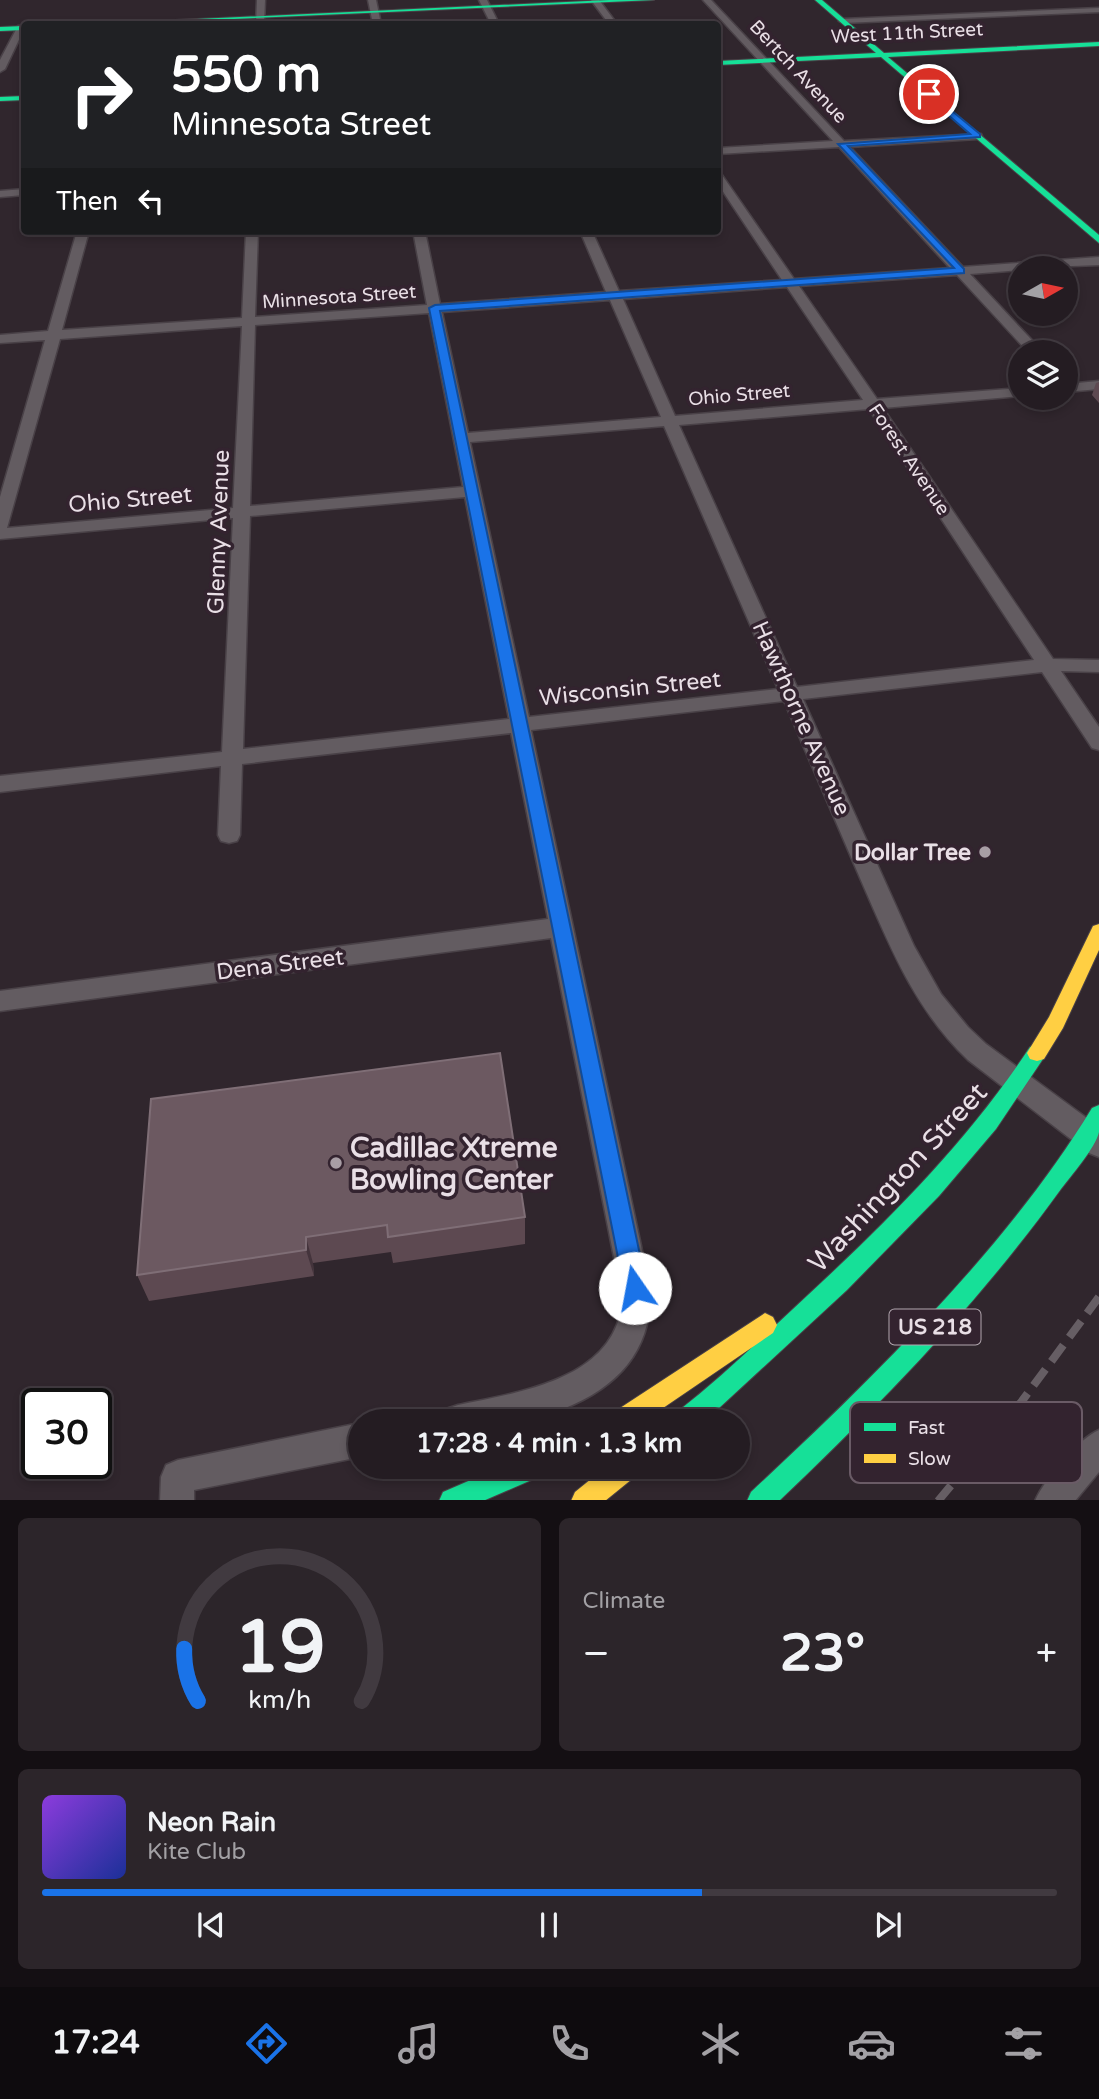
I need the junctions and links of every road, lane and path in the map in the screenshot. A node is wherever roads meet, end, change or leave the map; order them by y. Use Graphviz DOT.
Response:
graph roads {
  1 [pos="261,0"];
  2 [pos="651,0"];
  3 [pos="708,0"];
  4 [pos="818,0"];
  5 [pos="596,1"];
  6 [pos="485,4"];
  7 [pos="1035,5"];
  8 [pos="1099,10"];
  9 [pos="374,12"];
  10 [pos="1047,12"];
  11 [pos="260,21"];
  12 [pos="494,21"];
  13 [pos="611,21"];
  14 [pos="843,21"];
  15 [pos="21,28"];
  16 [pos="0,29"];
  17 [pos="21,32"];
  18 [pos="1099,44"];
  19 [pos="882,54"];
  20 [pos="762,60"];
  21 [pos="721,62"];
  22 [pos="0,69"];
  23 [pos="21,98"];
  24 [pos="0,99"];
  25 [pos="977,136"];
  26 [pos="842,144"];
  27 [pos="721,151"];
  28 [pos="721,181"];
  29 [pos="21,192"];
  30 [pos="0,194"];
  31 [pos="82,235"];
  32 [pos="252,235"];
  33 [pos="420,235"];
  34 [pos="588,235"];
  35 [pos="1099,240"];
  36 [pos="1099,261"];
  37 [pos="961,271"];
  38 [pos="791,283"];
  39 [pos="616,296"];
  40 [pos="435,308"];
  41 [pos="248,322"];
  42 [pos="53,336"];
  43 [pos="0,339"];
  44 [pos="1025,340"];
  45 [pos="1099,385"];
  46 [pos="1078,386"];
  47 [pos="1008,393"];
  48 [pos="873,404"];
  49 [pos="672,421"];
  50 [pos="461,438"];
  51 [pos="473,491"];
  52 [pos="241,512"];
  53 [pos="0,526"];
  54 [pos="0,534"];
  55 [pos="1047,665"];
  56 [pos="1099,666"];
  57 [pos="790,694"];
  58 [pos="520,725"];
  59 [pos="1099,743"];
  60 [pos="232,757"];
  61 [pos="0,783"];
  62 [pos="229,835"];
  63 [pos="561,927"];
  64 [pos="1099,931"];
  65 [pos="0,1001"];
  66 [pos="1018,1083"];
  67 [pos="1095,1131"];
  68 [pos="876,1247"];
  69 [pos="864,1402"];
  70 [pos="509,1409"];
  71 [pos="641,1409"];
  72 [pos="701,1409"];
  73 [pos="850,1415"];
  74 [pos="348,1442"];
  75 [pos="1099,1447"];
  76 [pos="1082,1466"];
  77 [pos="503,1479"];
  78 [pos="611,1479"];
  79 [pos="1067,1483"];
  80 [pos="177,1500"];
  81 [pos="452,1500"];
  82 [pos="584,1500"];
  83 [pos="760,1500"];
  84 [pos="1052,1500"];
  1 -- 11 [label="street"];
  2 -- 5 [label="main road"];
  3 -- 20 [label="street, Bertch Avenue"];
  4 -- 14 [label="main road"];
  5 -- 6 [label="main road"];
  5 -- 13 [label="street"];
  6 -- 9 [label="main road"];
  6 -- 12 [label="street"];
  7 -- 10 [label="street"];
  8 -- 10 [label="street"];
  9 -- 11 [label="main road"];
  10 -- 14 [label="street"];
  14 -- 19 [label="main road"];
  15 -- 16 [label="main road"];
  17 -- 22 [label="street"];
  18 -- 19 [label="main road, West 11th Street"];
  19 -- 20 [label="main road, West 11th Street"];
  19 -- 25 [label="main road"];
  20 -- 21 [label="main road, West 11th Street"];
  20 -- 26 [label="street, Bertch Avenue"];
  23 -- 24 [label="main road"];
  25 -- 26 [label="street"];
  25 -- 35 [label="main road"];
  26 -- 27 [label="street"];
  26 -- 37 [label="street, Bertch Avenue"];
  28 -- 38 [label="street, Forest Avenue"];
  29 -- 30 [label="street"];
  31 -- 42 [label="street"];
  32 -- 41 [label="street, Glenny Avenue"];
  33 -- 40 [label="street"];
  34 -- 39 [label="street, Hawthorne Avenue"];
  36 -- 37 [label="street, Minnesota Street"];
  37 -- 38 [label="street, Minnesota Street"];
  37 -- 44 [label="street, Bertch Avenue"];
  38 -- 39 [label="street, Minnesota Street"];
  38 -- 48 [label="street, Forest Avenue"];
  39 -- 40 [label="street, Minnesota Street"];
  39 -- 49 [label="street, Hawthorne Avenue"];
  40 -- 41 [label="street, Minnesota Street"];
  40 -- 50 [label="street"];
  41 -- 42 [label="street, Minnesota Street"];
  41 -- 52 [label="street, Glenny Avenue"];
  42 -- 43 [label="street, Minnesota Street"];
  42 -- 53 [label="street"];
  45 -- 46 [label="street"];
  47 -- 48 [label="street, Ohio Street"];
  48 -- 49 [label="street, Ohio Street"];
  48 -- 55 [label="street, Forest Avenue"];
  49 -- 50 [label="street, Ohio Street"];
  49 -- 57 [label="street, Hawthorne Avenue"];
  50 -- 51 [label="street"];
  51 -- 52 [label="street, Ohio Street"];
  51 -- 58 [label="street"];
  52 -- 54 [label="street, Ohio Street"];
  52 -- 60 [label="street, Glenny Avenue"];
  55 -- 56 [label="street, Wisconsin Street"];
  55 -- 57 [label="street, Wisconsin Street"];
  55 -- 59 [label="street, Forest Avenue"];
  57 -- 58 [label="street, Wisconsin Street"];
  57 -- 66 [label="street, Hawthorne Avenue"];
  58 -- 60 [label="street, Wisconsin Street"];
  58 -- 63 [label="street"];
  60 -- 61 [label="street, Wisconsin Street"];
  60 -- 62 [label="street, Glenny Avenue"];
  63 -- 65 [label="street, Dena Street"];
  63 -- 70 [label="street"];
  64 -- 66 [label="main road, Washington Street"];
  66 -- 67 [label="street, Hawthorne Avenue"];
  66 -- 68 [label="main road, Washington Street"];
  67 -- 69 [label="main road, US 218"];
  68 -- 71 [label="main road"];
  68 -- 72 [label="main road, Washington Street"];
  73 -- 83 [label="main road, US 218"];
  74 -- 80 [label="street"];
  75 -- 76 [label="street"];
  77 -- 81 [label="main road"];
  78 -- 82 [label="main road"];
  79 -- 84 [label="street"];
}
